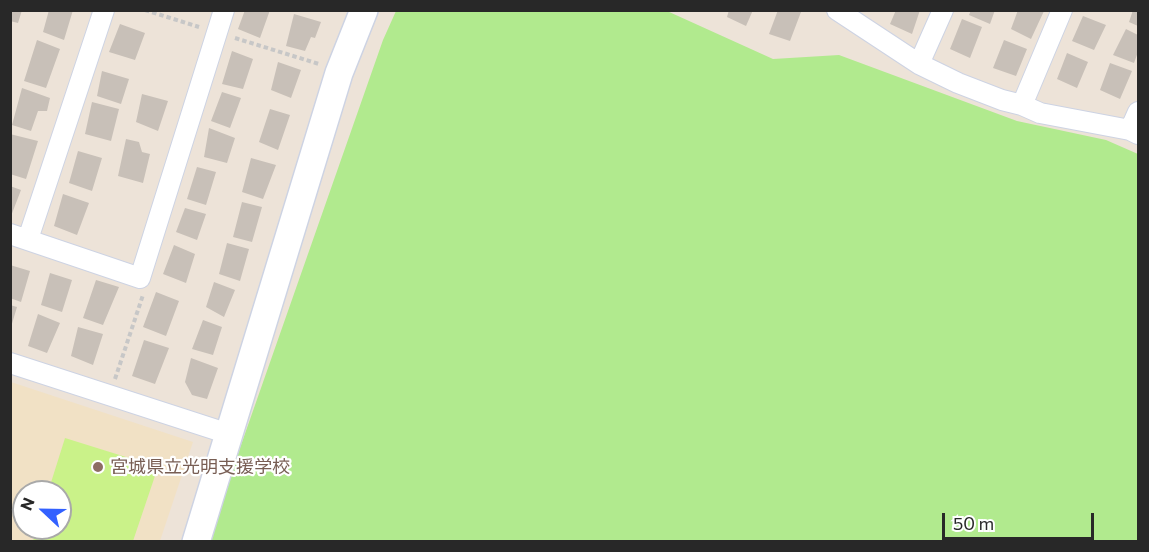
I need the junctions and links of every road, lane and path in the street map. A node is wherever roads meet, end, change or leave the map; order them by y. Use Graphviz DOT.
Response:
graph roads {
  1 [pos="105,10"];
  2 [pos="224,10"];
  3 [pos="363,10"];
  4 [pos="837,10"];
  5 [pos="943,10"];
  6 [pos="1062,10"];
  7 [pos="919,64"];
  8 [pos="1022,105"];
  9 [pos="1138,112"];
  10 [pos="1134,132"];
  11 [pos="19,237"];
  12 [pos="140,278"];
  13 [pos="10,363"];
  14 [pos="109,395"];
  15 [pos="229,434"];
  16 [pos="196,542"];
  1 -- 11 [label="street"];
  2 -- 12 [label="street"];
  3 -- 15 [label="street"];
  4 -- 7 [label="street"];
  5 -- 7 [label="street"];
  6 -- 8 [label="street"];
  7 -- 8 [label="street"];
  8 -- 10 [label="street"];
  9 -- 10 [label="street"];
  11 -- 12 [label="street"];
  12 -- 14 [label="path"];
  13 -- 14 [label="street"];
  14 -- 15 [label="street"];
  15 -- 16 [label="street"];
}
